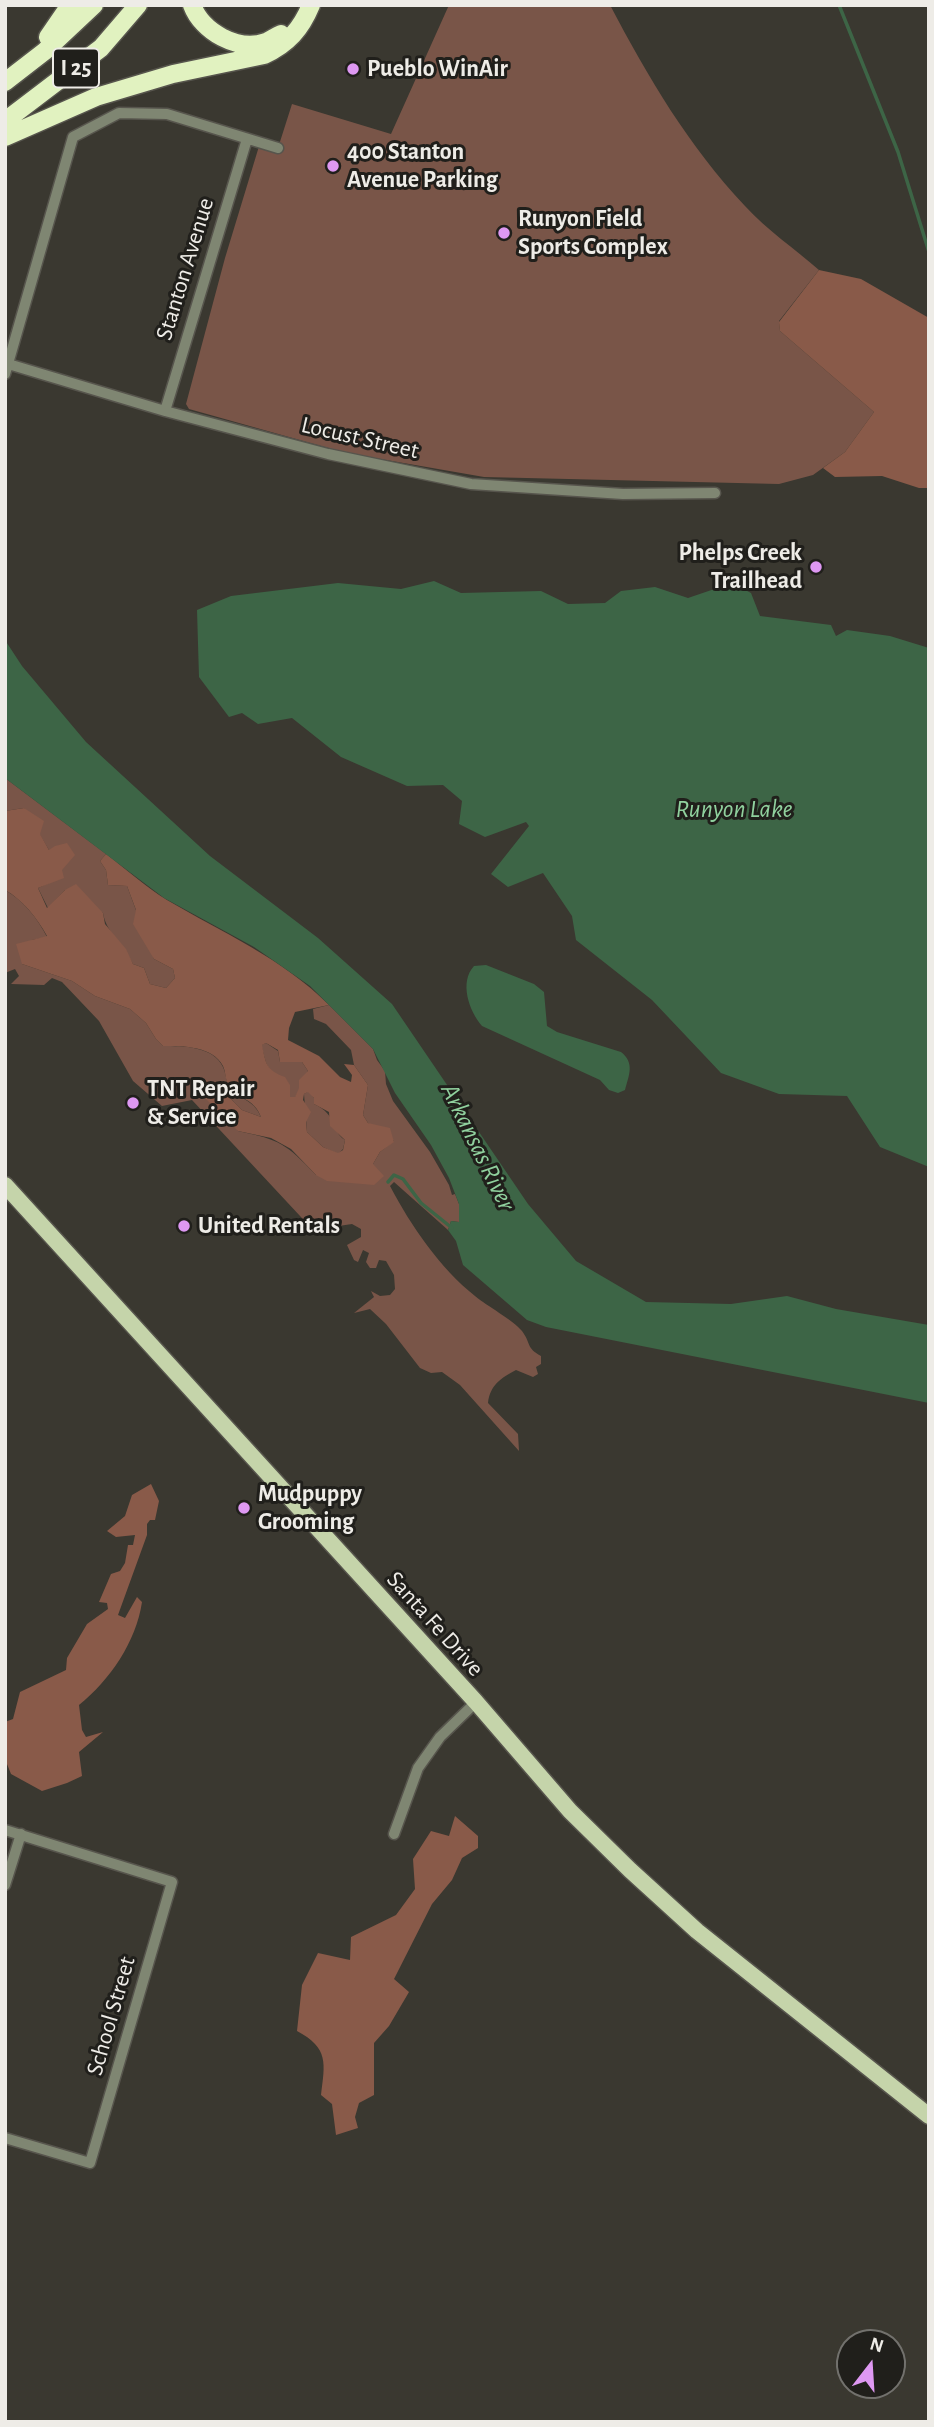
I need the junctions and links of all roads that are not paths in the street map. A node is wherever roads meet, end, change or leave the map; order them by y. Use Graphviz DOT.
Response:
graph roads {
  1 [pos="70,5"];
  2 [pos="94,5"];
  3 [pos="138,5"];
  4 [pos="192,5"];
  5 [pos="300,5"];
  6 [pos="311,5"];
  7 [pos="5,76"];
  8 [pos="5,82"];
  9 [pos="5,121"];
  10 [pos="5,137"];
  11 [pos="247,139"];
  12 [pos="278,148"];
  13 [pos="6,367"];
  14 [pos="165,411"];
  15 [pos="715,493"];
  16 [pos="5,1185"];
  17 [pos="476,1702"];
  18 [pos="5,1830"];
  19 [pos="21,1834"];
  20 [pos="394,1834"];
  21 [pos="5,1885"];
  22 [pos="929,2116"];
  23 [pos="5,2138"];
  1 -- 7 [label="highway"];
  2 -- 8 [label="highway, I 25"];
  3 -- 9 [label="highway, I 25"];
  4 -- 5 [label="highway"];
  6 -- 10 [label="highway"];
  11 -- 12 [label="street"];
  11 -- 13 [label="street"];
  11 -- 14 [label="street, Stanton Avenue"];
  13 -- 14 [label="street, Locust Street"];
  14 -- 15 [label="street, Locust Street"];
  16 -- 17 [label="main road, Santa Fe Drive"];
  17 -- 20 [label="street"];
  17 -- 22 [label="main road, Santa Fe Drive"];
  18 -- 19 [label="street"];
  19 -- 21 [label="street"];
  19 -- 23 [label="street, School Street"];
}
